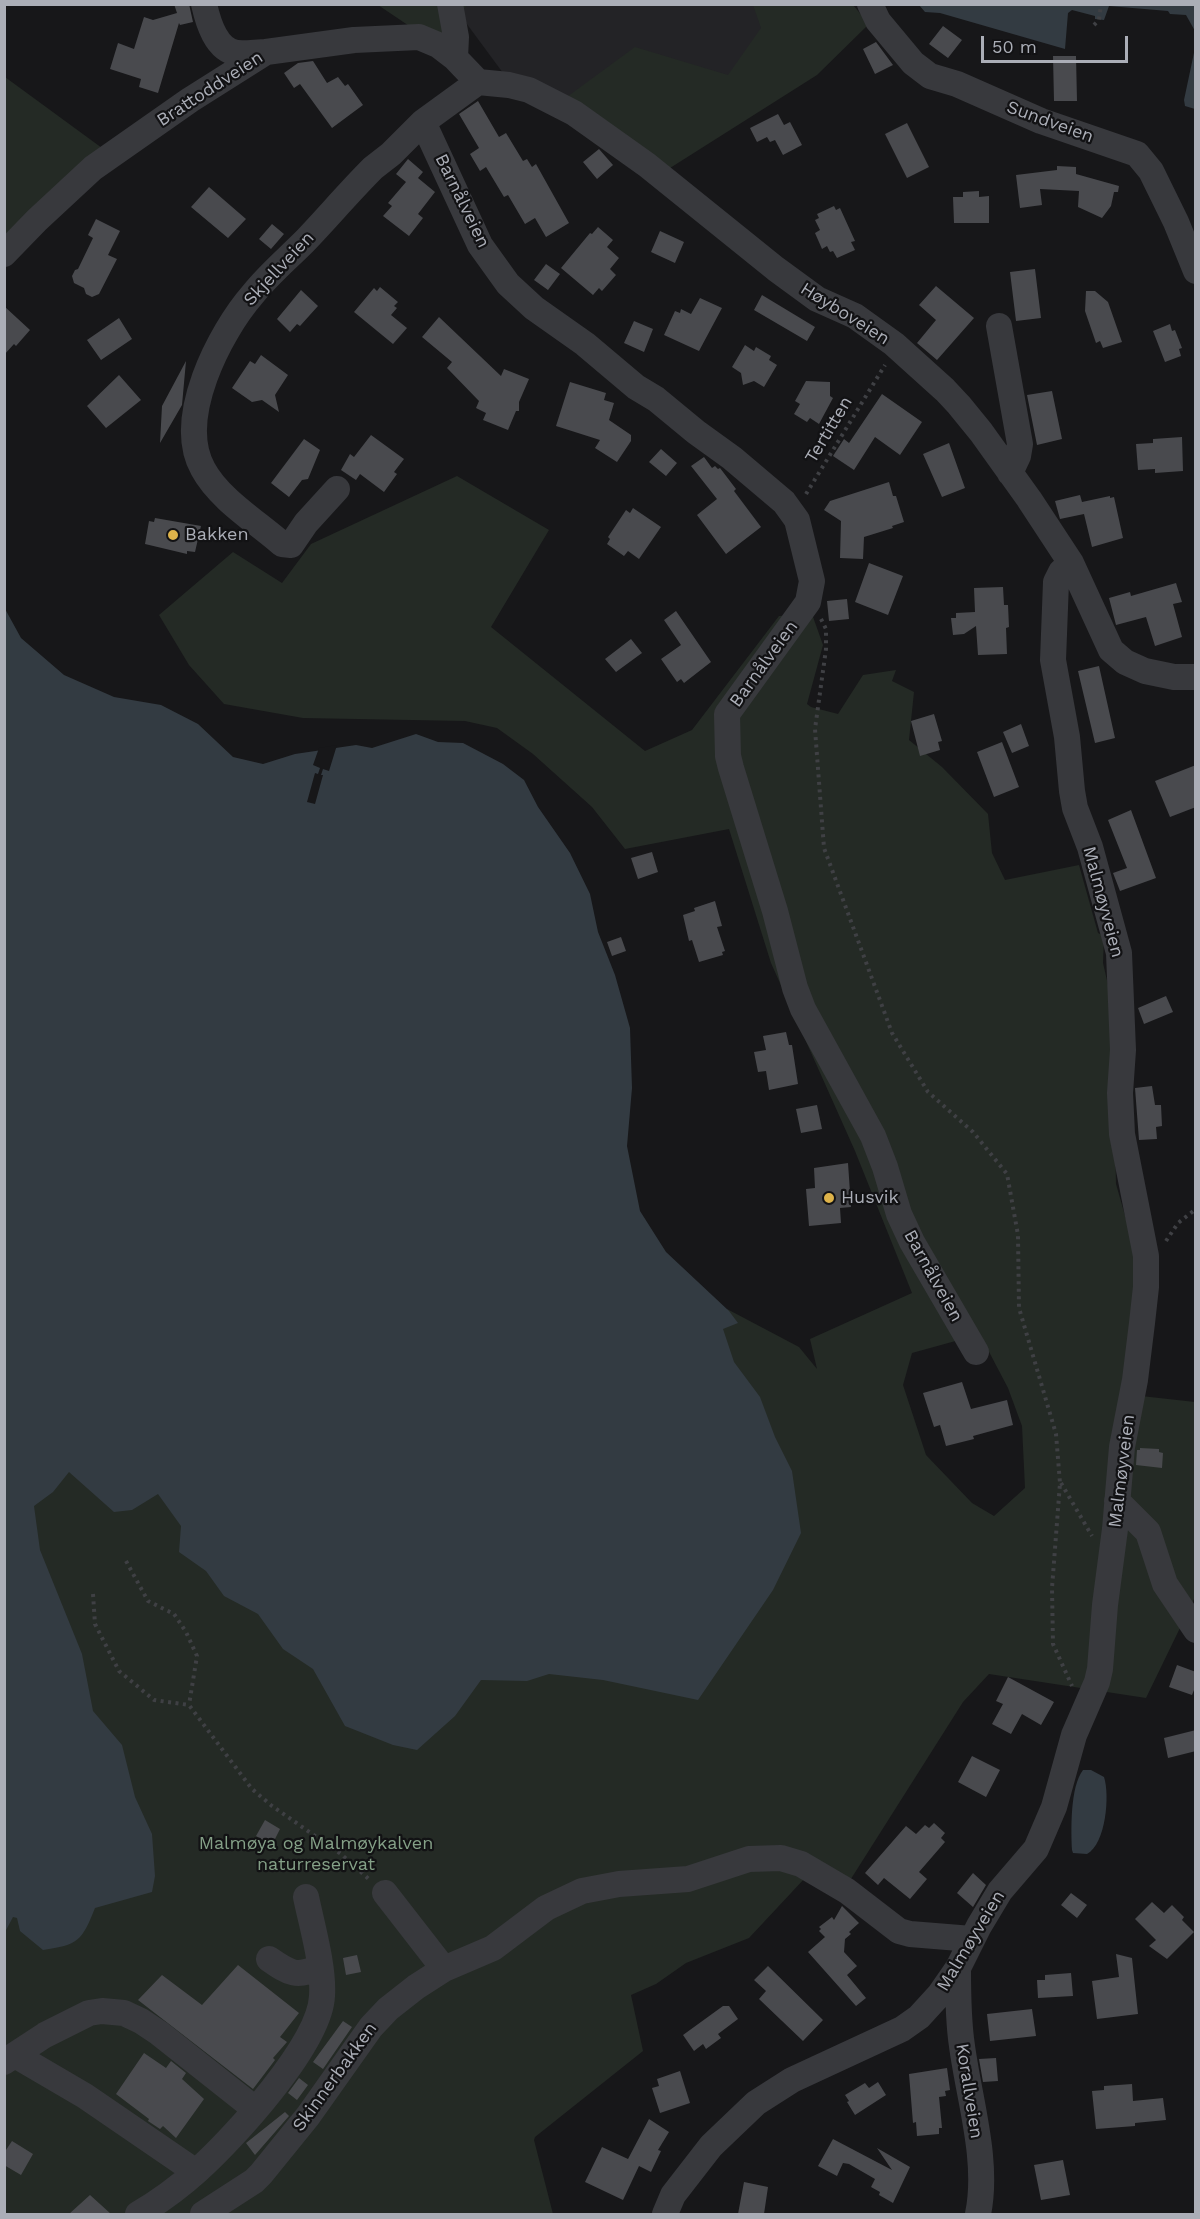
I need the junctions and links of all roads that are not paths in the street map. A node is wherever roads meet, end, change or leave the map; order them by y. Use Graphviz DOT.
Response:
graph roads {
  1 [pos="204,4"];
  2 [pos="450,4"];
  3 [pos="870,4"];
  4 [pos="266,51"];
  5 [pos="455,58"];
  6 [pos="478,82"];
  7 [pos="423,122"];
  8 [pos="4,254"];
  9 [pos="1196,271"];
  10 [pos="999,326"];
  11 [pos="1010,473"];
  12 [pos="338,489"];
  13 [pos="1071,563"];
  14 [pos="1196,677"];
  15 [pos="976,1352"];
  16 [pos="1117,1502"];
  17 [pos="1196,1630"];
  18 [pos="385,1893"];
  19 [pos="306,1897"];
  20 [pos="972,1939"];
  21 [pos="269,1959"];
  22 [pos="319,1967"];
  23 [pos="958,1968"];
  24 [pos="444,1969"];
  25 [pos="18,2053"];
  26 [pos="255,2109"];
  27 [pos="196,2172"];
  28 [pos="138,2214"];
  29 [pos="204,2214"];
  30 [pos="665,2214"];
  31 [pos="978,2214"];
  1 -- 4 [label="street"];
  2 -- 5 [label="street"];
  3 -- 9 [label="street, Sundveien"];
  4 -- 5 [label="street, Brattoddveien"];
  4 -- 8 [label="street, Brattoddveien"];
  5 -- 6 [label="street"];
  6 -- 7 [label="street, Skjellveien"];
  6 -- 11 [label="street, Høyboveien"];
  7 -- 12 [label="street, Skjellveien"];
  7 -- 15 [label="street, Barnålveien"];
  10 -- 11 [label="street"];
  11 -- 13 [label="street, Høyboveien"];
  13 -- 14 [label="street, Høyboveien"];
  13 -- 16 [label="street, Malmøyveien"];
  16 -- 17 [label="street"];
  16 -- 20 [label="street, Malmøyveien"];
  18 -- 24 [label="street"];
  19 -- 22 [label="street"];
  20 -- 23 [label="street, Malmøyveien"];
  20 -- 24 [label="street, Skinnerbakken"];
  21 -- 22 [label="street"];
  22 -- 26 [label="street"];
  23 -- 30 [label="street, Malmøyveien"];
  23 -- 31 [label="street, Korallveien"];
  24 -- 29 [label="street, Skinnerbakken"];
  25 -- 26 [label="street"];
  25 -- 27 [label="street"];
  26 -- 27 [label="street"];
  27 -- 28 [label="street"];
}
